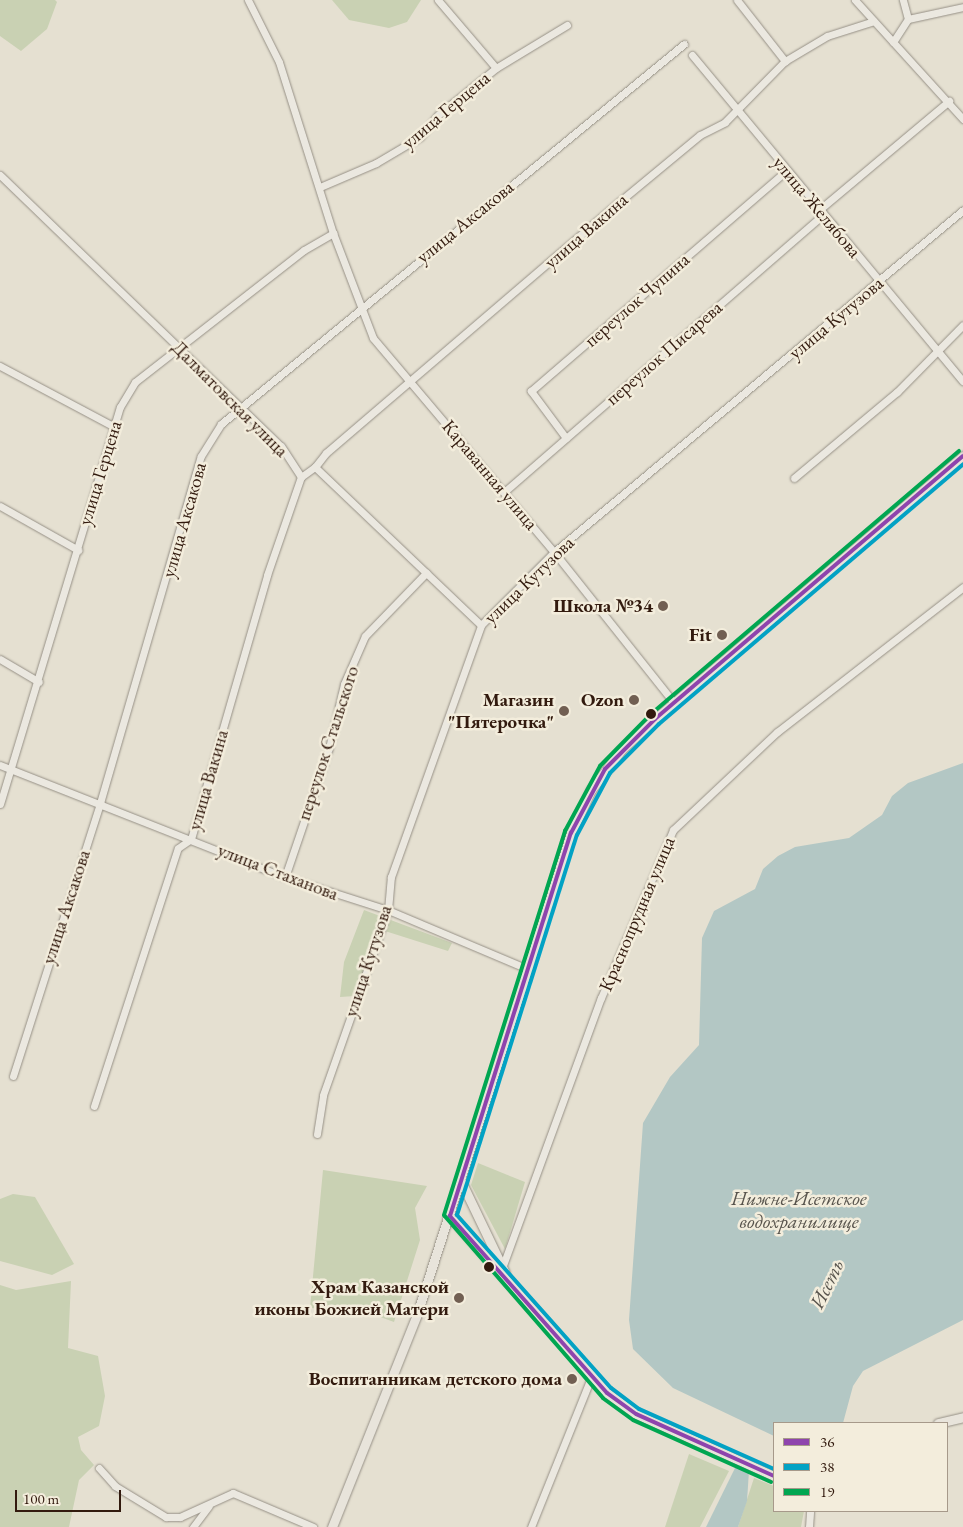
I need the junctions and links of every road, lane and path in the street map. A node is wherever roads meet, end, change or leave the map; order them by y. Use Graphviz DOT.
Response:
graph roads {
  1 [pos="248,0"];
  2 [pos="737,0"];
  3 [pos="855,0"];
  4 [pos="903,0"];
  5 [pos="442,1"];
  6 [pos="963,7"];
  7 [pos="908,19"];
  8 [pos="874,21"];
  9 [pos="567,25"];
  10 [pos="893,42"];
  11 [pos="684,44"];
  12 [pos="692,55"];
  13 [pos="785,61"];
  14 [pos="496,68"];
  15 [pos="949,101"];
  16 [pos="736,109"];
  17 [pos="963,118"];
  18 [pos="787,170"];
  19 [pos="0,175"];
  20 [pos="320,187"];
  21 [pos="963,210"];
  22 [pos="821,212"];
  23 [pos="333,233"];
  24 [pos="879,282"];
  25 [pos="359,309"];
  26 [pos="963,325"];
  27 [pos="179,348"];
  28 [pos="936,349"];
  29 [pos="0,366"];
  30 [pos="963,381"];
  31 [pos="412,382"];
  32 [pos="242,408"];
  33 [pos="114,426"];
  34 [pos="566,438"];
  35 [pos="963,456"];
  36 [pos="315,467"];
  37 [pos="301,476"];
  38 [pos="794,478"];
  39 [pos="504,492"];
  40 [pos="0,506"];
  41 [pos="78,550"];
  42 [pos="554,552"];
  43 [pos="426,573"];
  44 [pos="963,587"];
  45 [pos="481,625"];
  46 [pos="0,659"];
  47 [pos="38,682"];
  48 [pos="674,703"];
  49 [pos="0,765"];
  50 [pos="11,769"];
  51 [pos="0,804"];
  52 [pos="100,804"];
  53 [pos="191,839"];
  54 [pos="285,877"];
  55 [pos="388,910"];
  56 [pos="528,969"];
  57 [pos="13,1076"];
  58 [pos="94,1106"];
  59 [pos="317,1134"];
  60 [pos="460,1179"];
  61 [pos="450,1216"];
  62 [pos="502,1268"];
  63 [pos="509,1283"];
  64 [pos="592,1375"];
  65 [pos="963,1417"];
  66 [pos="942,1422"];
  67 [pos="99,1468"];
  68 [pos="773,1476"];
  69 [pos="210,1503"];
  70 [pos="810,1512"];
  71 [pos="193,1527"];
  72 [pos="313,1527"];
  73 [pos="332,1527"];
  74 [pos="531,1527"];
  75 [pos="809,1527"];
  1 -- 20 [label="street, Караванная улица"];
  2 -- 13 [label="street"];
  3 -- 8 [label="street"];
  4 -- 7 [label="street"];
  5 -- 14 [label="street"];
  6 -- 7 [label="street"];
  7 -- 10 [label="street"];
  8 -- 10 [label="street"];
  8 -- 13 [label="street, улица Вакина"];
  9 -- 14 [label="street, улица Герцена"];
  10 -- 15 [label="street"];
  11 -- 25 [label="street, улица Аксакова"];
  12 -- 16 [label="street, улица Желябова"];
  13 -- 16 [label="street, улица Вакина"];
  14 -- 20 [label="street, улица Герцена"];
  15 -- 17 [label="street"];
  15 -- 22 [label="street, переулок Писарева"];
  16 -- 18 [label="street, улица Желябова"];
  16 -- 31 [label="street, улица Вакина"];
  18 -- 22 [label="street, улица Желябова"];
  18 -- 34 [label="street, переулок Чупина"];
  19 -- 27 [label="street, Далматовская улица"];
  20 -- 23 [label="street, Караванная улица"];
  21 -- 24 [label="street, улица Кутузова"];
  22 -- 24 [label="street, улица Желябова"];
  22 -- 34 [label="street, переулок Писарева"];
  23 -- 25 [label="street, Караванная улица"];
  23 -- 27 [label="street, улица Герцена"];
  24 -- 28 [label="street, улица Желябова"];
  24 -- 42 [label="street, улица Кутузова"];
  25 -- 31 [label="street, Караванная улица"];
  25 -- 32 [label="street, улица Аксакова"];
  26 -- 28 [label="street"];
  27 -- 32 [label="street, Далматовская улица"];
  27 -- 33 [label="street, улица Герцена"];
  28 -- 30 [label="street, улица Желябова"];
  28 -- 38 [label="street"];
  29 -- 33 [label="street"];
  31 -- 36 [label="street, улица Вакина"];
  31 -- 39 [label="street, Караванная улица"];
  32 -- 37 [label="street, Далматовская улица"];
  32 -- 52 [label="street, улица Аксакова"];
  33 -- 41 [label="street, улица Герцена"];
  34 -- 39 [label="street, переулок Писарева"];
  35 -- 48 [label="main road"];
  36 -- 37 [label="street, Далматовская улица"];
  36 -- 43 [label="street"];
  37 -- 53 [label="street, улица Вакина"];
  39 -- 42 [label="street, Караванная улица"];
  40 -- 41 [label="street"];
  41 -- 47 [label="street, улица Герцена"];
  42 -- 45 [label="street, улица Кутузова"];
  42 -- 48 [label="street, Караванная улица"];
  43 -- 45 [label="street"];
  43 -- 54 [label="street, переулок Стальского"];
  44 -- 62 [label="street, Краснопрудная улица"];
  45 -- 55 [label="street, улица Кутузова"];
  46 -- 47 [label="street"];
  47 -- 50 [label="street, улица Герцена"];
  48 -- 56 [label="main road"];
  49 -- 50 [label="street, улица Стаханова"];
  50 -- 51 [label="street, улица Герцена"];
  50 -- 52 [label="street, улица Стаханова"];
  52 -- 53 [label="street, улица Стаханова"];
  52 -- 57 [label="street, улица Аксакова"];
  53 -- 54 [label="street, улица Стаханова"];
  53 -- 58 [label="street, улица Вакина"];
  54 -- 55 [label="street, улица Стаханова"];
  55 -- 56 [label="street, улица Стаханова"];
  55 -- 59 [label="street, улица Кутузова"];
  56 -- 60 [label="main road"];
  60 -- 61 [label="main road"];
  60 -- 62 [label="main road"];
  61 -- 63 [label="main road"];
  61 -- 73 [label="main road"];
  62 -- 63 [label="main road"];
  63 -- 64 [label="main road"];
  64 -- 68 [label="main road"];
  64 -- 74 [label="street"];
  65 -- 66 [label="main road"];
  67 -- 69 [label="street"];
  69 -- 71 [label="street"];
  69 -- 72 [label="street"];
  70 -- 75 [label="street"];
}
